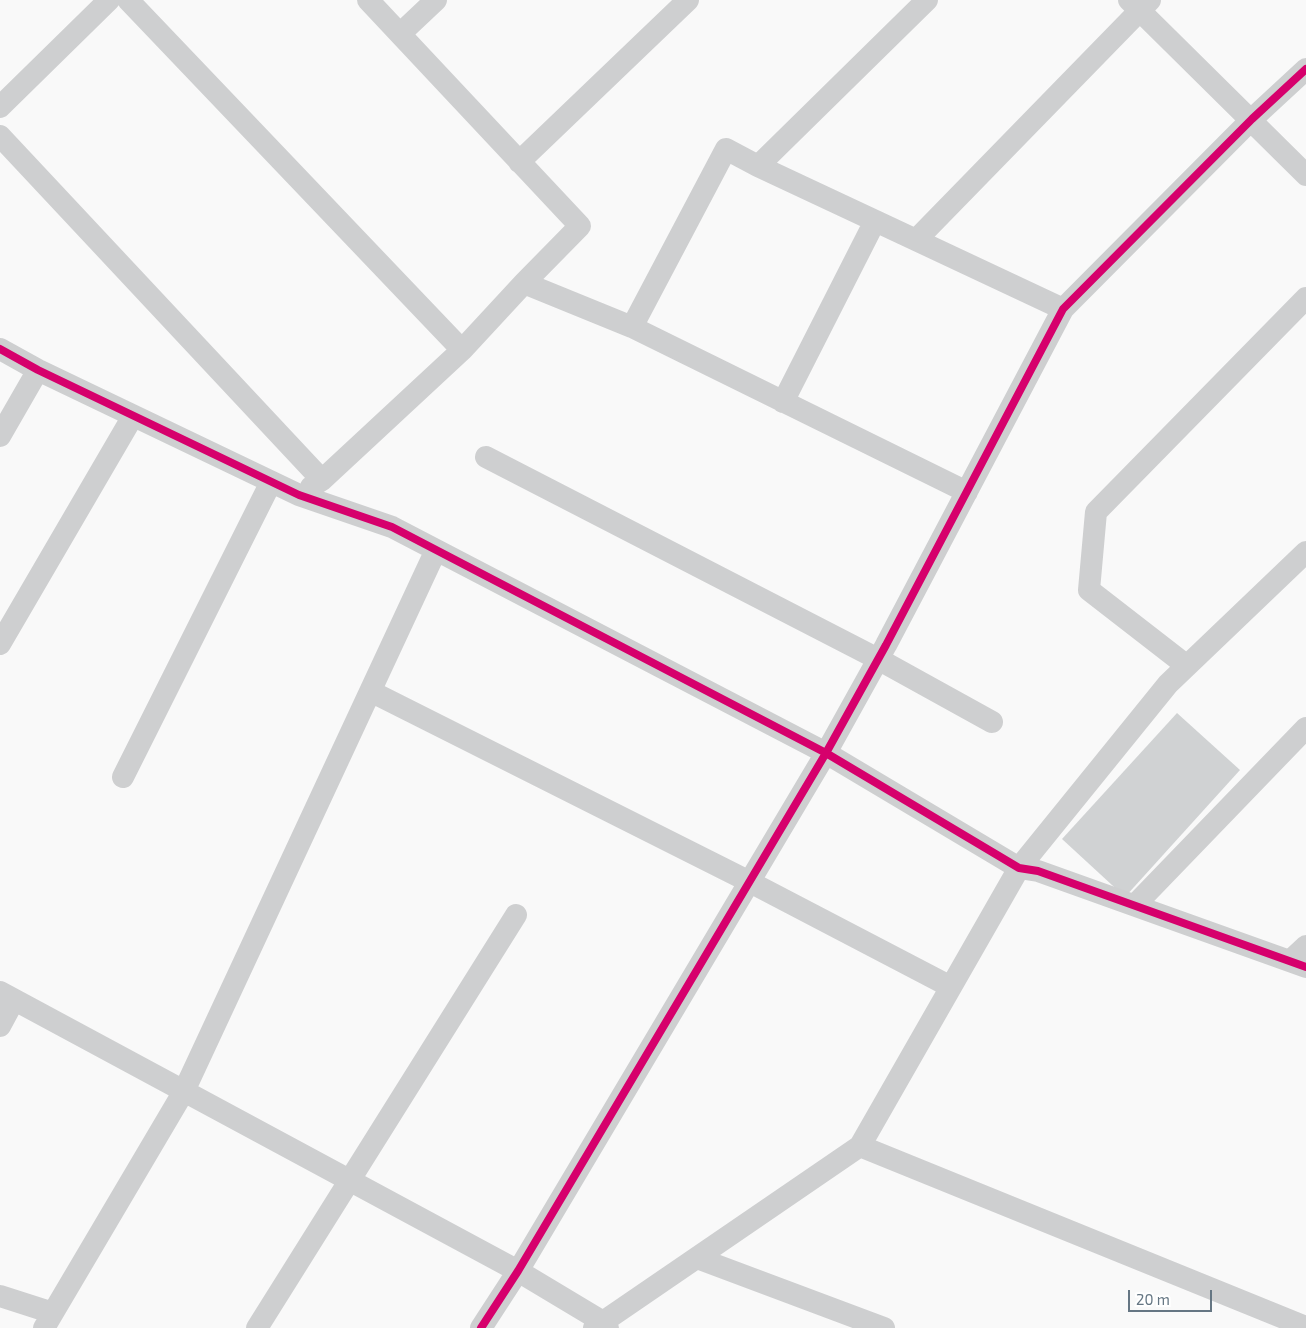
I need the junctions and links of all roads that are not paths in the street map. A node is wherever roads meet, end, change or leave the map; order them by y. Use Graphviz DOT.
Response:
graph roads {
  1 [pos="110,0"];
  2 [pos="128,0"];
  3 [pos="368,0"];
  4 [pos="436,0"];
  5 [pos="688,0"];
  6 [pos="927,0"];
  7 [pos="1140,3"];
  8 [pos="401,33"];
  9 [pos="1306,69"];
  10 [pos="0,107"];
  11 [pos="1252,119"];
  12 [pos="0,136"];
  13 [pos="519,162"];
  14 [pos="758,166"];
  15 [pos="1306,175"];
  16 [pos="875,221"];
  17 [pos="916,240"];
  18 [pos="524,283"];
  19 [pos="1306,298"];
  20 [pos="1064,309"];
  21 [pos="632,328"];
  22 [pos="0,350"];
  23 [pos="462,350"];
  24 [pos="38,370"];
  25 [pos="783,402"];
  26 [pos="133,416"];
  27 [pos="0,436"];
  28 [pos="486,457"];
  29 [pos="322,480"];
  30 [pos="271,482"];
  31 [pos="967,492"];
  32 [pos="299,495"];
  33 [pos="436,550"];
  34 [pos="1306,552"];
  35 [pos="0,644"];
  36 [pos="878,659"];
  37 [pos="1187,666"];
  38 [pos="372,692"];
  39 [pos="992,722"];
  40 [pos="1306,728"];
  41 [pos="826,753"];
  42 [pos="123,777"];
  43 [pos="1019,868"];
  44 [pos="748,881"];
  45 [pos="1134,905"];
  46 [pos="516,915"];
  47 [pos="1301,958"];
  48 [pos="951,987"];
  49 [pos="7,996"];
  50 [pos="0,1026"];
  51 [pos="184,1091"];
  52 [pos="860,1146"];
  53 [pos="350,1181"];
  54 [pos="697,1258"];
  55 [pos="518,1271"];
  56 [pos="0,1296"];
  57 [pos="49,1320"];
  58 [pos="602,1326"];
  59 [pos="1306,1327"];
  60 [pos="257,1328"];
  61 [pos="481,1328"];
  62 [pos="884,1328"];
  1 -- 10 [label="street"];
  2 -- 23 [label="street"];
  3 -- 8 [label="street"];
  4 -- 8 [label="street"];
  5 -- 13 [label="street"];
  6 -- 14 [label="street"];
  7 -- 11 [label="street"];
  7 -- 17 [label="street"];
  8 -- 13 [label="street"];
  9 -- 11 [label="street"];
  11 -- 15 [label="street"];
  11 -- 20 [label="street"];
  12 -- 29 [label="street"];
  13 -- 18 [label="street"];
  14 -- 16 [label="street"];
  14 -- 21 [label="street"];
  16 -- 17 [label="street"];
  16 -- 25 [label="street"];
  17 -- 20 [label="street"];
  18 -- 21 [label="street"];
  18 -- 23 [label="street"];
  19 -- 37 [label="street"];
  20 -- 31 [label="street"];
  21 -- 25 [label="street"];
  22 -- 24 [label="street"];
  23 -- 29 [label="street"];
  24 -- 26 [label="street"];
  24 -- 27 [label="street"];
  25 -- 31 [label="street"];
  26 -- 30 [label="street"];
  26 -- 35 [label="street"];
  28 -- 36 [label="street"];
  29 -- 32 [label="street"];
  30 -- 32 [label="street"];
  30 -- 42 [label="street"];
  31 -- 36 [label="street"];
  32 -- 33 [label="street"];
  33 -- 38 [label="street"];
  33 -- 41 [label="street"];
  34 -- 37 [label="street"];
  36 -- 39 [label="street"];
  36 -- 41 [label="street"];
  37 -- 43 [label="street"];
  38 -- 44 [label="street"];
  38 -- 51 [label="street"];
  40 -- 45 [label="street"];
  41 -- 43 [label="street"];
  41 -- 44 [label="street"];
  43 -- 45 [label="street"];
  43 -- 48 [label="street"];
  44 -- 48 [label="street"];
  44 -- 55 [label="street"];
  45 -- 47 [label="street"];
  46 -- 53 [label="street"];
  48 -- 52 [label="street"];
  49 -- 50 [label="street"];
  49 -- 51 [label="street"];
  51 -- 53 [label="street"];
  51 -- 57 [label="street"];
  52 -- 54 [label="street"];
  52 -- 59 [label="street"];
  53 -- 55 [label="street"];
  53 -- 60 [label="street"];
  54 -- 58 [label="street"];
  54 -- 62 [label="street"];
  55 -- 58 [label="street"];
  55 -- 61 [label="street"];
  56 -- 57 [label="street"];
}
